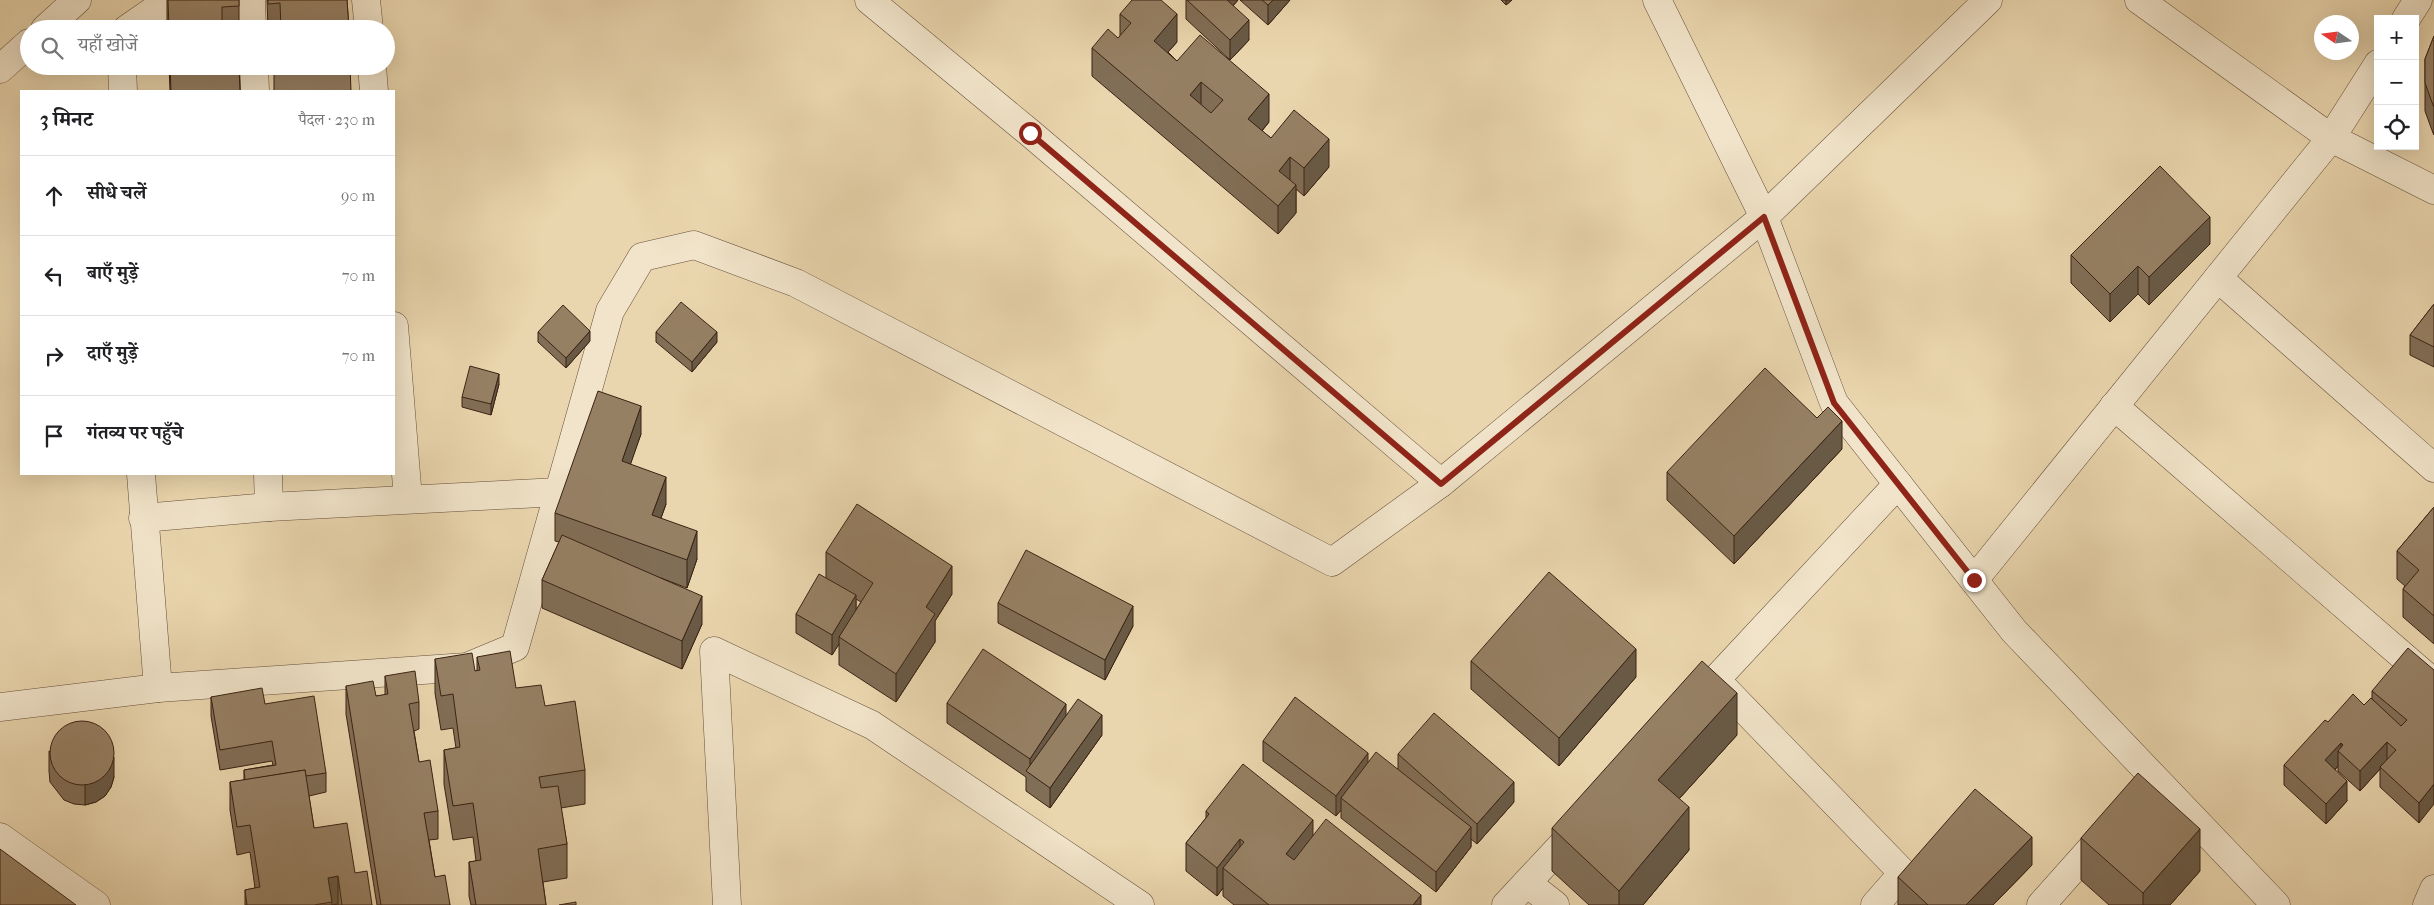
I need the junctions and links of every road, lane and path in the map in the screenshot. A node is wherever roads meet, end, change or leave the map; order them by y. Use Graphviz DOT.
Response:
graph roads {
  1 [pos="77,0"];
  2 [pos="225,0"];
  3 [pos="252,0"];
  4 [pos="366,0"];
  5 [pos="869,0"];
  6 [pos="1657,0"];
  7 [pos="1988,0"];
  8 [pos="2139,0"];
  9 [pos="55,20"];
  10 [pos="140,20"];
  11 [pos="252,20"];
  12 [pos="368,20"];
  13 [pos="20,51"];
  14 [pos="0,69"];
  15 [pos="2374,70"];
  16 [pos="122,75"];
  17 [pos="254,75"];
  18 [pos="373,75"];
  19 [pos="123,90"];
  20 [pos="254,90"];
  21 [pos="374,90"];
  22 [pos="2331,138"];
  23 [pos="2434,190"];
  24 [pos="1764,217"];
  25 [pos="2218,278"];
  26 [pos="395,338"];
  27 [pos="2114,406"];
  28 [pos="2434,468"];
  29 [pos="141,475"];
  30 [pos="268,475"];
  31 [pos="1441,484"];
  32 [pos="1898,484"];
  33 [pos="559,492"];
  34 [pos="408,500"];
  35 [pos="269,507"];
  36 [pos="143,518"];
  37 [pos="1974,580"];
  38 [pos="1716,680"];
  39 [pos="2434,683"];
  40 [pos="158,688"];
  41 [pos="0,707"];
  42 [pos="1675,723"];
  43 [pos="2154,778"];
  44 [pos="1594,810"];
  45 [pos="0,837"];
  46 [pos="1527,883"];
  47 [pos="2434,889"];
  48 [pos="96,905"];
  49 [pos="728,905"];
  50 [pos="1140,905"];
  51 [pos="1506,905"];
  52 [pos="1555,905"];
  53 [pos="1875,905"];
  54 [pos="2040,905"];
  55 [pos="2276,905"];
  56 [pos="2427,905"];
  1 -- 9 [label="street"];
  2 -- 10 [label="street"];
  3 -- 11 [label="street"];
  4 -- 12 [label="street"];
  5 -- 31 [label="street"];
  6 -- 24 [label="street"];
  7 -- 24 [label="street"];
  8 -- 22 [label="street"];
  13 -- 14 [label="street"];
  15 -- 22 [label="street"];
  16 -- 19 [label="street"];
  17 -- 20 [label="street"];
  18 -- 21 [label="street"];
  22 -- 23 [label="street"];
  22 -- 25 [label="street"];
  24 -- 31 [label="street"];
  24 -- 32 [label="street"];
  25 -- 27 [label="street"];
  25 -- 28 [label="street"];
  26 -- 34 [label="street"];
  27 -- 37 [label="street"];
  27 -- 39 [label="street"];
  29 -- 36 [label="street"];
  30 -- 35 [label="street"];
  31 -- 33 [label="street"];
  32 -- 37 [label="street"];
  32 -- 38 [label="street"];
  33 -- 34 [label="street"];
  33 -- 40 [label="street"];
  34 -- 35 [label="street"];
  35 -- 36 [label="street"];
  36 -- 40 [label="street"];
  37 -- 43 [label="street"];
  38 -- 42 [label="street"];
  38 -- 53 [label="street"];
  40 -- 41 [label="street"];
  43 -- 54 [label="street"];
  43 -- 55 [label="street"];
  44 -- 46 [label="street"];
  45 -- 48 [label="street"];
  46 -- 51 [label="street"];
  46 -- 52 [label="street"];
  47 -- 56 [label="street"];
  49 -- 50 [label="street"];
}
